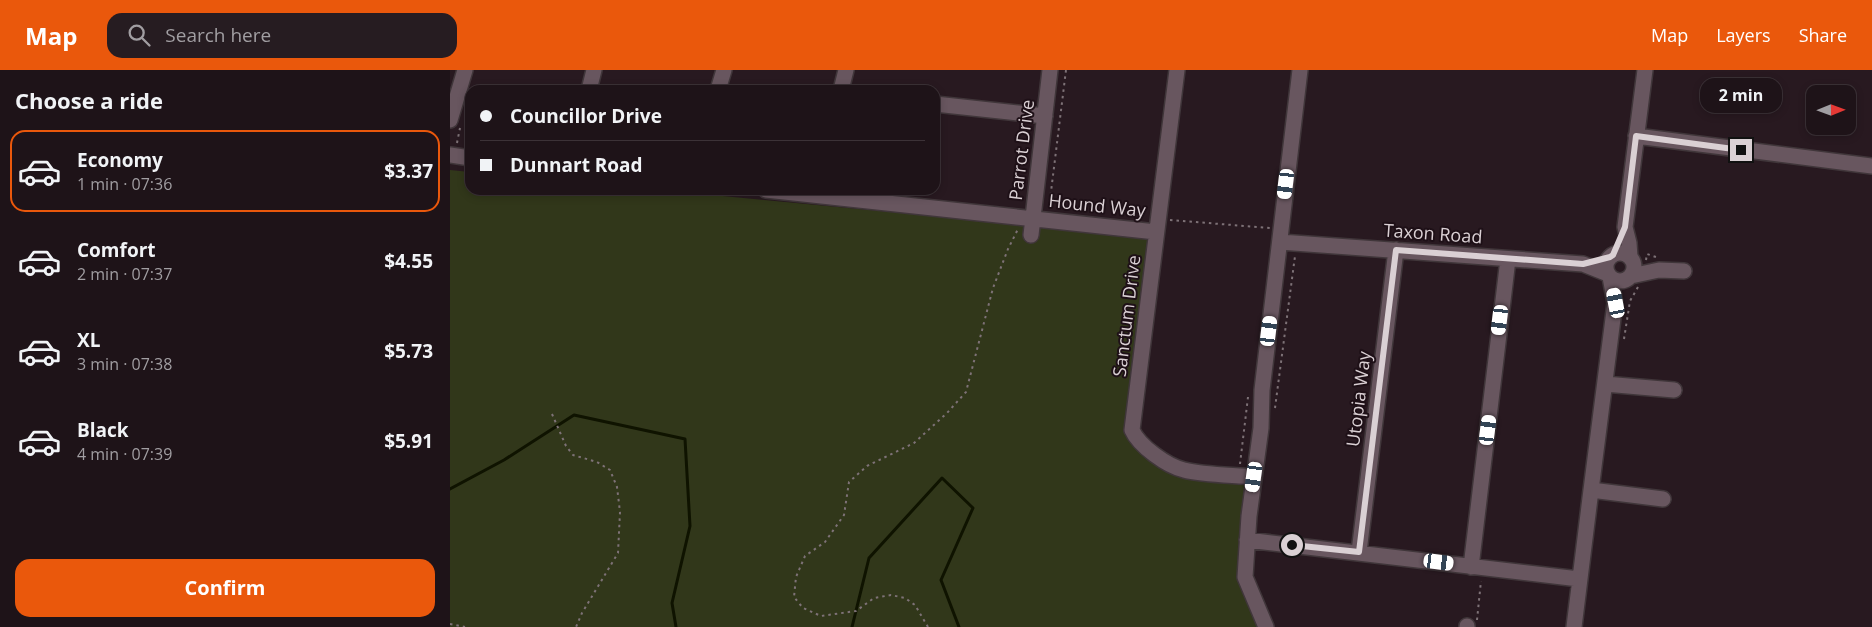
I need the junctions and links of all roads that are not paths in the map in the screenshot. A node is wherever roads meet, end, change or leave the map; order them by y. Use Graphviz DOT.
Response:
graph roads {
  1 [pos="465,70"];
  2 [pos="594,70"];
  3 [pos="724,70"];
  4 [pos="846,70"];
  5 [pos="1050,70"];
  6 [pos="1177,70"];
  7 [pos="1300,70"];
  8 [pos="1645,70"];
  9 [pos="590,85"];
  10 [pos="720,85"];
  11 [pos="846,85"];
  12 [pos="940,105"];
  13 [pos="1045,116"];
  14 [pos="450,120"];
  15 [pos="1636,136"];
  16 [pos="450,155"];
  17 [pos="465,157"];
  18 [pos="1872,166"];
  19 [pos="832,195"];
  20 [pos="1026,218"];
  21 [pos="1625,227"];
  22 [pos="1156,232"];
  23 [pos="1031,235"];
  24 [pos="1280,242"];
  25 [pos="1396,250"];
  26 [pos="1612,256"];
  27 [pos="1631,258"];
  28 [pos="1508,259"];
  29 [pos="1583,264"];
  30 [pos="1659,270"];
  31 [pos="1684,272"];
  32 [pos="1609,276"];
  33 [pos="1633,279"];
  34 [pos="1616,303"];
  35 [pos="1605,384"];
  36 [pos="1674,390"];
  37 [pos="1254,477"];
  38 [pos="1591,490"];
  39 [pos="1663,499"];
  40 [pos="1247,540"];
  41 [pos="1359,552"];
  42 [pos="1471,566"];
  43 [pos="1579,578"];
  44 [pos="1266,627"];
  45 [pos="1574,627"];
  1 -- 14 [label="street"];
  2 -- 9 [label="street"];
  3 -- 10 [label="street"];
  4 -- 11 [label="street"];
  5 -- 13 [label="street, Parrot Drive"];
  6 -- 22 [label="street, Sanctum Drive"];
  7 -- 24 [label="street"];
  8 -- 15 [label="street"];
  12 -- 13 [label="street"];
  13 -- 20 [label="street, Parrot Drive"];
  15 -- 18 [label="street"];
  15 -- 21 [label="street"];
  16 -- 17 [label="street"];
  19 -- 20 [label="street, Hound Way"];
  20 -- 22 [label="street, Hound Way"];
  20 -- 23 [label="street, Parrot Drive"];
  21 -- 26 [label="street"];
  21 -- 27 [label="street"];
  22 -- 37 [label="street, Sanctum Drive"];
  24 -- 25 [label="street, Taxon Road"];
  24 -- 37 [label="street"];
  25 -- 28 [label="street, Taxon Road"];
  25 -- 41 [label="street, Utopia Way"];
  26 -- 27 [label="street"];
  26 -- 29 [label="street"];
  26 -- 32 [label="street"];
  27 -- 30 [label="street"];
  27 -- 33 [label="street"];
  28 -- 29 [label="street, Taxon Road"];
  28 -- 42 [label="street"];
  29 -- 32 [label="street"];
  30 -- 31 [label="street"];
  30 -- 33 [label="street"];
  32 -- 33 [label="street"];
  32 -- 34 [label="street"];
  33 -- 34 [label="street"];
  34 -- 35 [label="street"];
  35 -- 36 [label="street"];
  35 -- 38 [label="street"];
  37 -- 40 [label="street"];
  38 -- 39 [label="street"];
  38 -- 43 [label="street"];
  40 -- 41 [label="street"];
  40 -- 44 [label="street"];
  41 -- 42 [label="street"];
  42 -- 43 [label="street"];
  43 -- 45 [label="street"];
}
